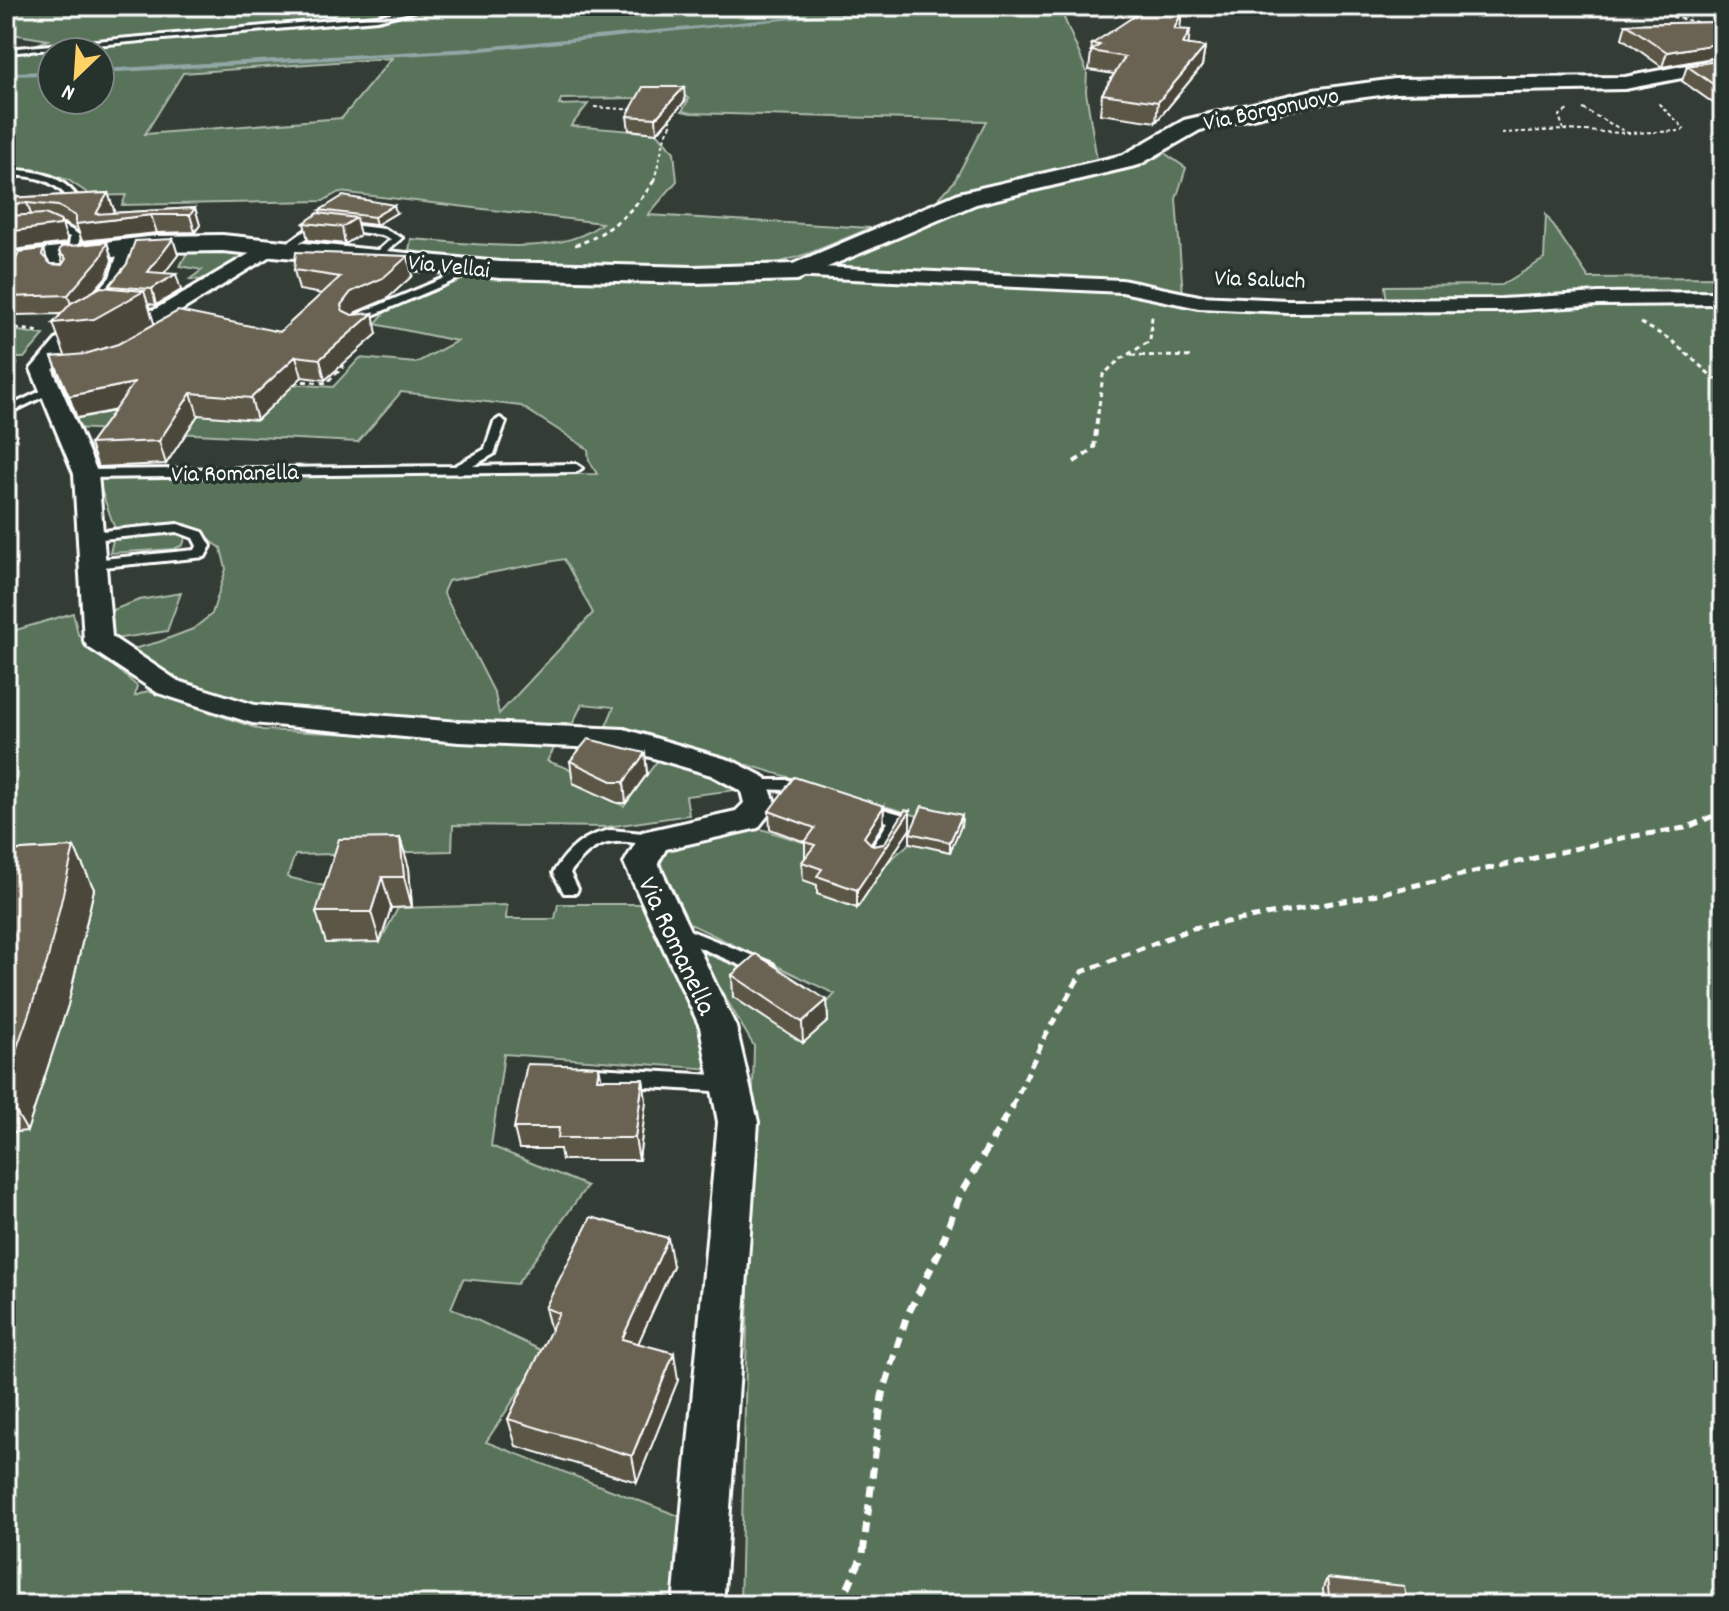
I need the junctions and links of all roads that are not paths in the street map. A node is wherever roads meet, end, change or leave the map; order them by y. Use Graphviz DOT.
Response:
graph roads {
  1 [pos="431,6"];
  2 [pos="6,51"];
  3 [pos="1723,64"];
  4 [pos="6,173"];
  5 [pos="78,206"];
  6 [pos="6,228"];
  7 [pos="130,247"];
  8 [pos="279,248"];
  9 [pos="65,258"];
  10 [pos="15,263"];
  11 [pos="473,269"];
  12 [pos="797,272"];
  13 [pos="1723,298"];
  14 [pos="91,311"];
  15 [pos="161,314"];
  16 [pos="361,331"];
  17 [pos="132,355"];
  18 [pos="55,376"];
  19 [pos="14,407"];
  20 [pos="500,422"];
  21 [pos="576,468"];
  22 [pos="457,469"];
  23 [pos="86,474"];
  24 [pos="92,550"];
  25 [pos="755,785"];
  26 [pos="654,840"];
  27 [pos="875,856"];
  28 [pos="570,889"];
  29 [pos="673,929"];
  30 [pos="781,975"];
  31 [pos="559,1074"];
  32 [pos="730,1084"];
  33 [pos="698,1605"];
  1 -- 2 [label="lane"];
  3 -- 12 [label="street, Via Borgonuovo"];
  4 -- 5 [label="lane"];
  6 -- 9 [label="lane"];
  7 -- 8 [label="street, Via Vellai"];
  7 -- 9 [label="street, Via Vellai"];
  7 -- 14 [label="street"];
  8 -- 11 [label="street, Via Vellai"];
  8 -- 15 [label="street"];
  9 -- 10 [label="street, Via Vellai"];
  11 -- 12 [label="street, Via Vellai"];
  11 -- 16 [label="lane"];
  12 -- 13 [label="street, Via Saluch"];
  14 -- 15 [label="street"];
  14 -- 18 [label="street"];
  15 -- 17 [label="street"];
  18 -- 19 [label="lane"];
  18 -- 23 [label="street"];
  20 -- 22 [label="lane"];
  21 -- 22 [label="lane, Via Romanella"];
  22 -- 23 [label="lane, Via Romanella"];
  23 -- 24 [label="street"];
  24 -- 24 [label="lane"];
  24 -- 25 [label="street"];
  25 -- 26 [label="street, Via Romanella"];
  25 -- 27 [label="lane"];
  26 -- 28 [label="lane"];
  26 -- 29 [label="street, Via Romanella"];
  29 -- 30 [label="lane"];
  29 -- 32 [label="street, Via Romanella"];
  31 -- 32 [label="lane"];
  32 -- 33 [label="street, Via Romanella"];
}
